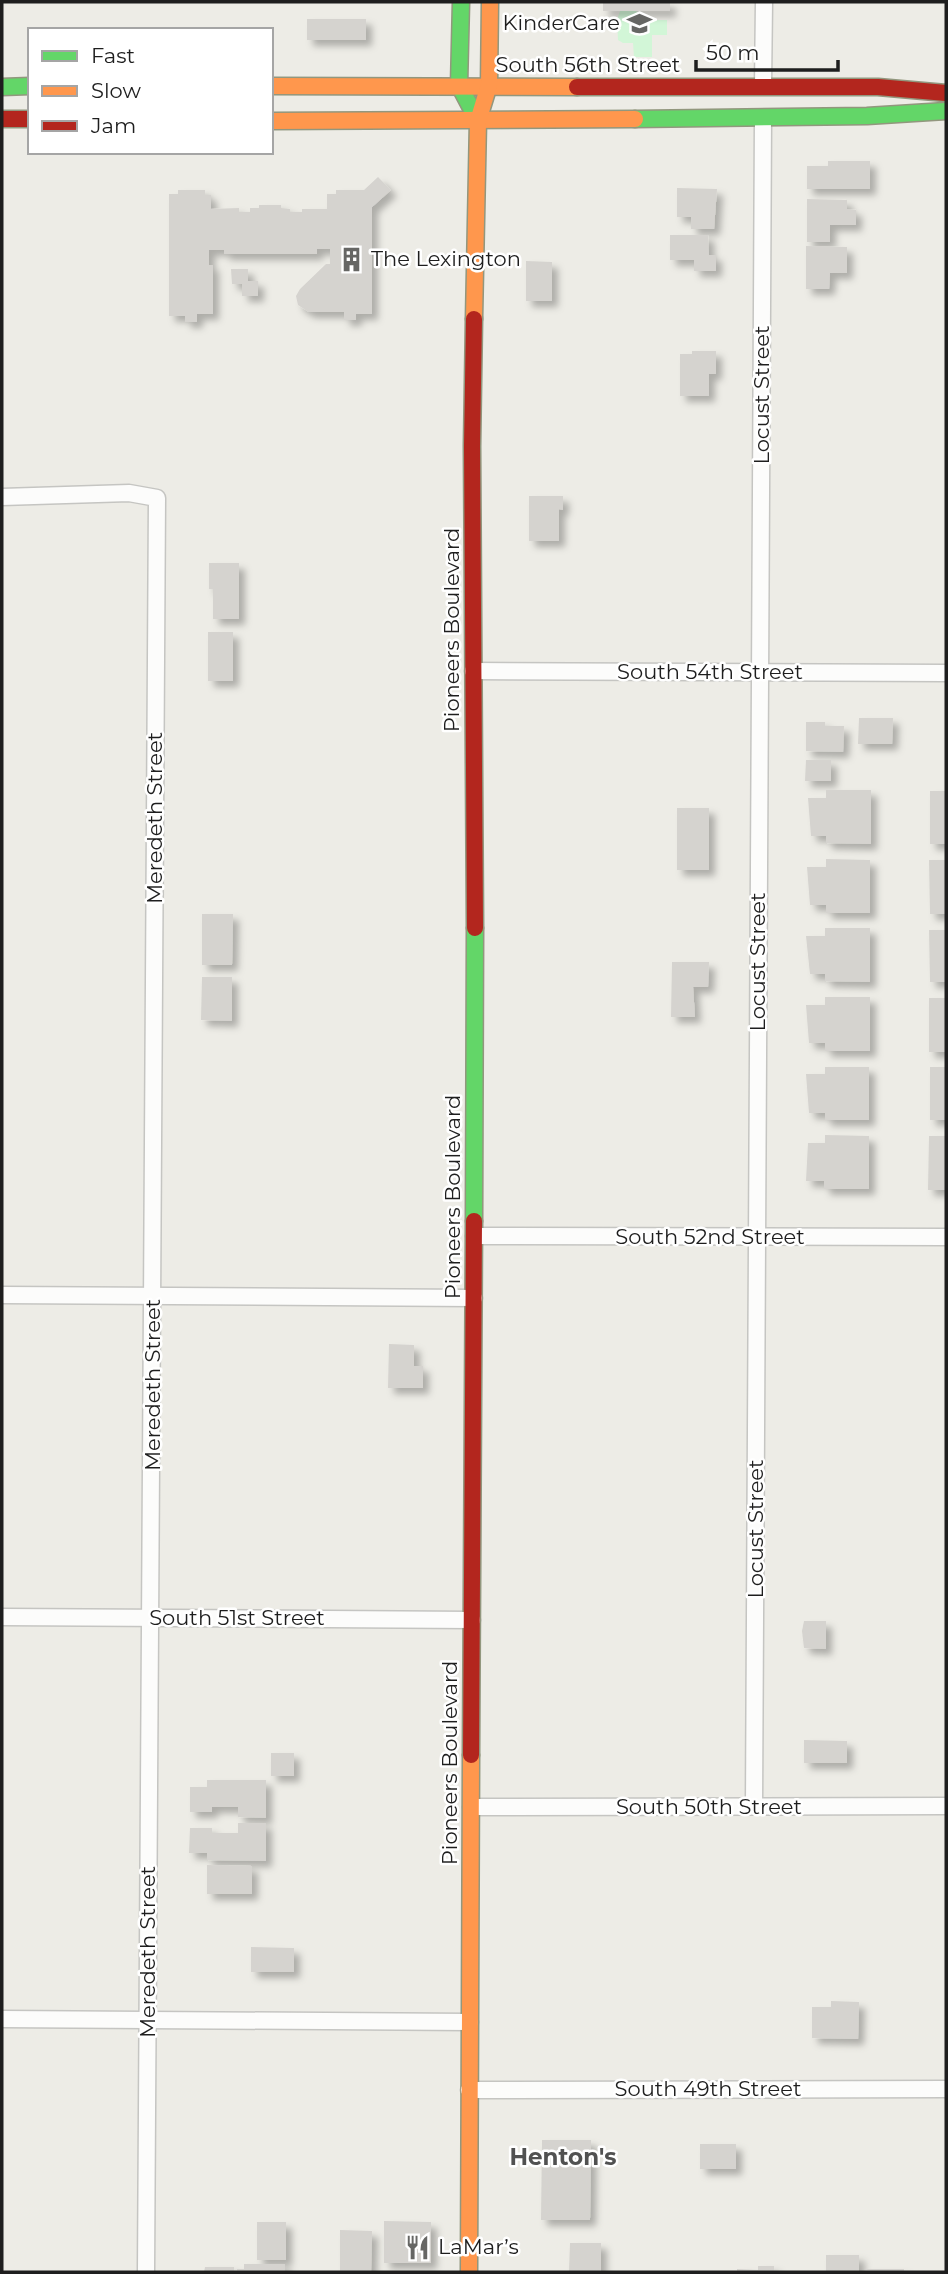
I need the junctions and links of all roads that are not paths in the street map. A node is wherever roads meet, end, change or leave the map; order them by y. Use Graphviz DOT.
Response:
graph roads {
  1 [pos="461,2"];
  2 [pos="490,2"];
  3 [pos="764,2"];
  4 [pos="459,85"];
  5 [pos="489,85"];
  6 [pos="28,86"];
  7 [pos="273,86"];
  8 [pos="763,86"];
  9 [pos="2,87"];
  10 [pos="946,93"];
  11 [pos="946,111"];
  12 [pos="763,118"];
  13 [pos="2,119"];
  14 [pos="28,119"];
  15 [pos="273,121"];
  16 [pos="478,121"];
  17 [pos="2,497"];
  18 [pos="473,671"];
  19 [pos="760,672"];
  20 [pos="946,673"];
  21 [pos="474,1236"];
  22 [pos="757,1237"];
  23 [pos="946,1237"];
  24 [pos="2,1295"];
  25 [pos="153,1296"];
  26 [pos="474,1298"];
  27 [pos="2,1617"];
  28 [pos="151,1618"];
  29 [pos="472,1620"];
  30 [pos="754,1806"];
  31 [pos="946,1806"];
  32 [pos="471,1808"];
  33 [pos="2,2018"];
  34 [pos="148,2020"];
  35 [pos="470,2022"];
  36 [pos="946,2089"];
  37 [pos="470,2090"];
  38 [pos="146,2272"];
  39 [pos="469,2272"];
  1 -- 4 [label="main road, Pioneers Boulevard"];
  2 -- 5 [label="main road, Pioneers Boulevard"];
  3 -- 8 [label="street"];
  4 -- 5 [label="main road, South 56th Street"];
  4 -- 7 [label="main road, South 56th Street"];
  4 -- 16 [label="main road, Pioneers Boulevard"];
  5 -- 8 [label="main road, South 56th Street"];
  5 -- 16 [label="main road, Pioneers Boulevard"];
  6 -- 9 [label="main road"];
  8 -- 10 [label="main road, South 56th Street"];
  11 -- 12 [label="main road"];
  12 -- 16 [label="main road"];
  12 -- 19 [label="street, Locust Street"];
  13 -- 14 [label="main road"];
  15 -- 16 [label="main road"];
  16 -- 18 [label="main road, Pioneers Boulevard"];
  17 -- 25 [label="street, Meredeth Street"];
  18 -- 19 [label="street, South 54th Street"];
  18 -- 21 [label="main road, Pioneers Boulevard"];
  19 -- 20 [label="street, South 54th Street"];
  19 -- 22 [label="street, Locust Street"];
  21 -- 22 [label="street, South 52nd Street"];
  21 -- 26 [label="main road, Pioneers Boulevard"];
  22 -- 23 [label="street, South 52nd Street"];
  22 -- 30 [label="street, Locust Street"];
  24 -- 25 [label="street"];
  25 -- 26 [label="street"];
  25 -- 28 [label="street, Meredeth Street"];
  26 -- 29 [label="main road, Pioneers Boulevard"];
  27 -- 28 [label="street, South 51st Street"];
  28 -- 29 [label="street, South 51st Street"];
  28 -- 34 [label="street, Meredeth Street"];
  29 -- 32 [label="main road, Pioneers Boulevard"];
  30 -- 31 [label="street, South 50th Street"];
  30 -- 32 [label="street, South 50th Street"];
  32 -- 35 [label="main road, Pioneers Boulevard"];
  33 -- 34 [label="street"];
  34 -- 35 [label="street"];
  34 -- 38 [label="street, Meredeth Street"];
  35 -- 37 [label="main road, Pioneers Boulevard"];
  36 -- 37 [label="street, South 49th Street"];
  37 -- 39 [label="main road, Pioneers Boulevard"];
}
